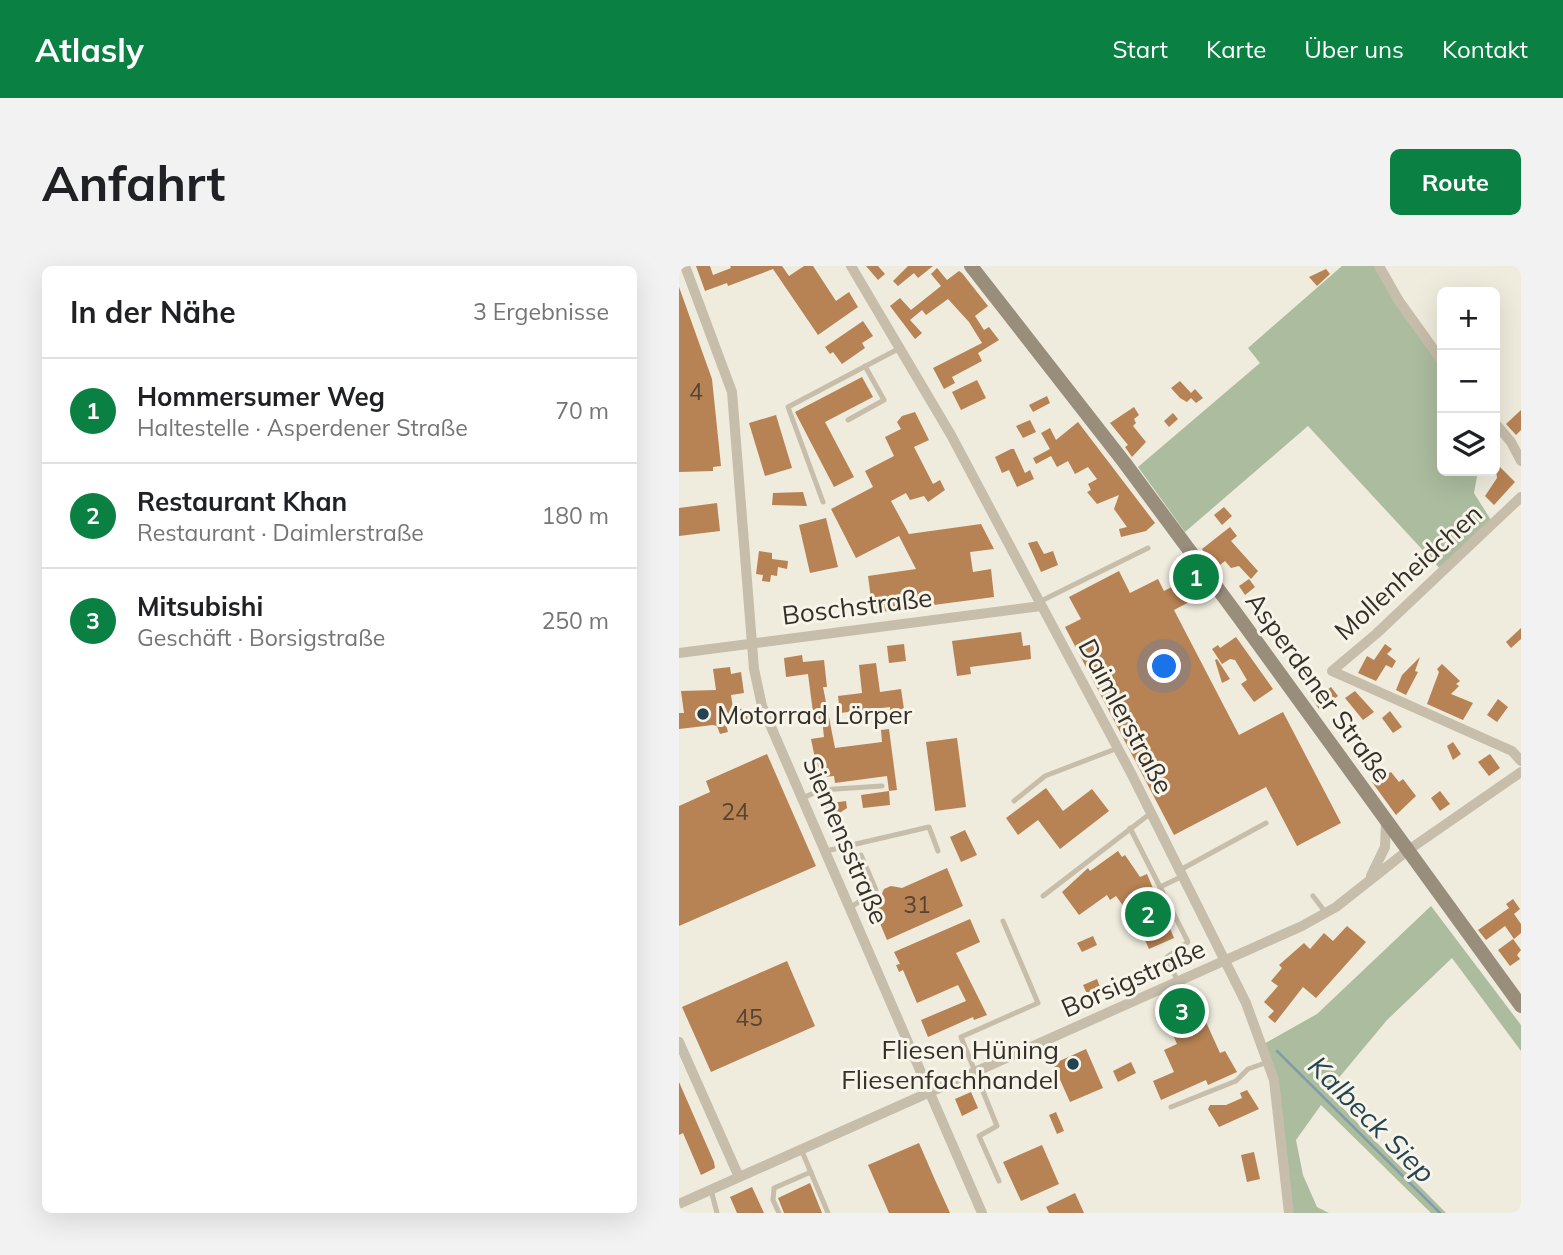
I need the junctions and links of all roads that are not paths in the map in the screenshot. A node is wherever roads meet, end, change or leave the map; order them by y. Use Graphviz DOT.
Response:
graph roads {
  1 [pos="685,266"];
  2 [pos="851,266"];
  3 [pos="971,266"];
  4 [pos="1379,266"];
  5 [pos="900,348"];
  6 [pos="1437,355"];
  7 [pos="865,366"];
  8 [pos="848,420"];
  9 [pos="1500,429"];
  10 [pos="1521,461"];
  11 [pos="823,502"];
  12 [pos="1519,505"];
  13 [pos="1148,548"];
  14 [pos="1040,604"];
  15 [pos="754,642"];
  16 [pos="679,653"];
  17 [pos="1118,748"];
  18 [pos="1521,761"];
  19 [pos="1521,772"];
  20 [pos="882,786"];
  21 [pos="803,798"];
  22 [pos="1014,801"];
  23 [pos="1151,813"];
  24 [pos="1386,822"];
  25 [pos="1266,824"];
  26 [pos="1130,828"];
  27 [pos="826,851"];
  28 [pos="938,851"];
  29 [pos="1407,851"];
  30 [pos="861,855"];
  31 [pos="1181,873"];
  32 [pos="1369,882"];
  33 [pos="1160,887"];
  34 [pos="1043,895"];
  35 [pos="1313,896"];
  36 [pos="850,908"];
  37 [pos="1326,913"];
  38 [pos="1003,921"];
  39 [pos="1226,961"];
  40 [pos="1179,983"];
  41 [pos="1521,1006"];
  42 [pos="679,1042"];
  43 [pos="1268,1062"];
  44 [pos="975,1072"];
  45 [pos="930,1091"];
  46 [pos="1171,1107"];
  47 [pos="801,1149"];
  48 [pos="811,1171"];
  49 [pos="739,1177"];
  50 [pos="999,1181"];
  51 [pos="711,1190"];
  52 [pos="679,1204"];
  53 [pos="717,1213"];
  54 [pos="779,1213"];
  55 [pos="828,1213"];
  56 [pos="982,1213"];
  57 [pos="1289,1213"];
  1 -- 15 [label="street, Siemensstraße"];
  2 -- 5 [label="street, Daimlerstraße"];
  3 -- 24 [label="main road, Asperdener Straße"];
  4 -- 6 [label="street"];
  5 -- 7 [label="lane"];
  5 -- 14 [label="street, Daimlerstraße"];
  7 -- 8 [label="lane"];
  7 -- 11 [label="lane"];
  9 -- 10 [label="street"];
  12 -- 18 [label="street, Mollenheidchen"];
  13 -- 14 [label="lane"];
  14 -- 15 [label="street, Boschstraße"];
  14 -- 17 [label="street, Daimlerstraße"];
  15 -- 16 [label="street, Boschstraße"];
  15 -- 21 [label="street, Siemensstraße"];
  17 -- 22 [label="lane"];
  17 -- 23 [label="street, Daimlerstraße"];
  19 -- 29 [label="street, Borsigstraße"];
  20 -- 21 [label="lane"];
  21 -- 27 [label="street, Siemensstraße"];
  23 -- 26 [label="lane"];
  23 -- 31 [label="street, Daimlerstraße"];
  24 -- 29 [label="main road, Asperdener Straße"];
  24 -- 32 [label="street"];
  25 -- 31 [label="lane"];
  26 -- 33 [label="lane"];
  26 -- 34 [label="lane"];
  27 -- 28 [label="lane"];
  27 -- 36 [label="street, Siemensstraße"];
  29 -- 32 [label="street, Borsigstraße"];
  29 -- 41 [label="main road, Asperdener Straße"];
  30 -- 36 [label="lane"];
  31 -- 33 [label="lane"];
  31 -- 39 [label="street, Daimlerstraße"];
  32 -- 37 [label="street, Borsigstraße"];
  33 -- 40 [label="lane"];
  35 -- 37 [label="lane"];
  36 -- 45 [label="street, Siemensstraße"];
  37 -- 39 [label="street, Borsigstraße"];
  38 -- 44 [label="lane"];
  39 -- 40 [label="street, Borsigstraße"];
  39 -- 43 [label="street, Daimlerstraße"];
  40 -- 44 [label="street, Borsigstraße"];
  42 -- 49 [label="street"];
  43 -- 46 [label="lane"];
  43 -- 57 [label="street, Daimlerstraße"];
  44 -- 45 [label="street, Borsigstraße"];
  44 -- 50 [label="lane"];
  45 -- 47 [label="street, Borsigstraße"];
  45 -- 56 [label="street, Siemensstraße"];
  47 -- 48 [label="lane"];
  47 -- 49 [label="street, Borsigstraße"];
  48 -- 54 [label="lane"];
  48 -- 55 [label="lane"];
  49 -- 51 [label="street, Borsigstraße"];
  51 -- 52 [label="street, Borsigstraße"];
  51 -- 53 [label="lane"];
}
